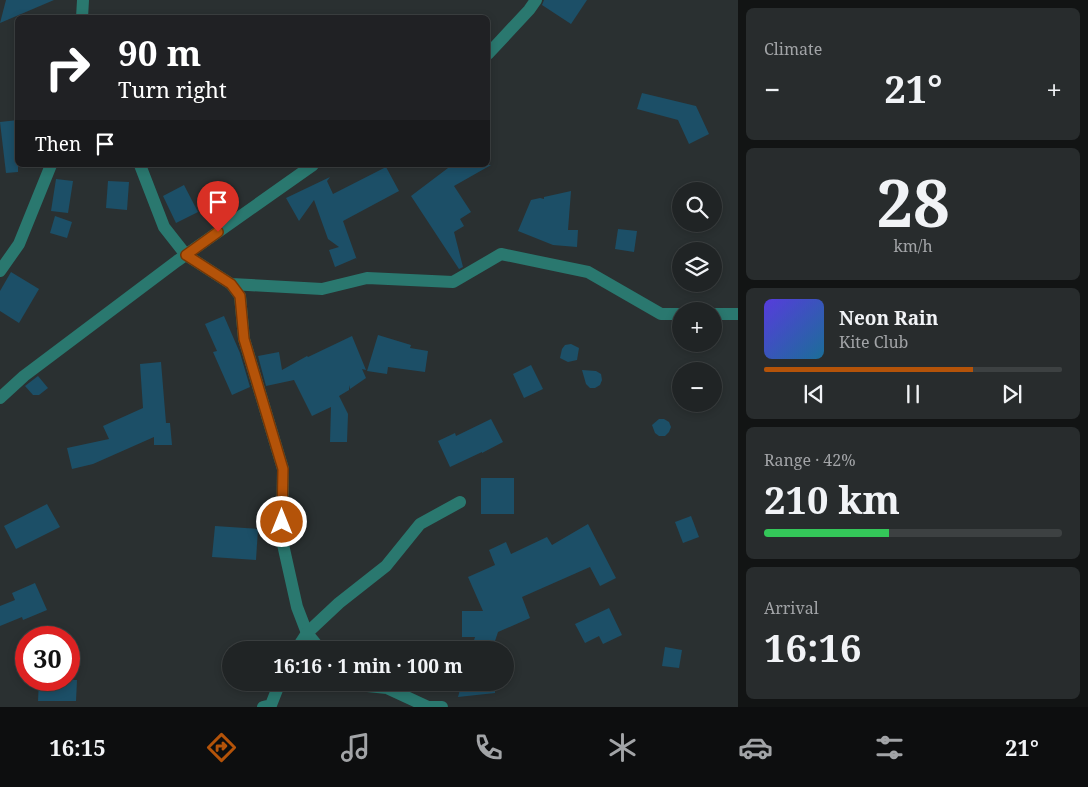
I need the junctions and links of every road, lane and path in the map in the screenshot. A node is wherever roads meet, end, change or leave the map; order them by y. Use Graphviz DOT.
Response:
graph roads {
  1 [pos="83,0"];
  2 [pos="536,0"];
  3 [pos="82,15"];
  4 [pos="490,52"];
  5 [pos="51,167"];
  6 [pos="141,167"];
  7 [pos="310,167"];
  8 [pos="186,255"];
  9 [pos="0,271"];
  10 [pos="231,284"];
  11 [pos="672,314"];
  12 [pos="722,314"];
  13 [pos="738,314"];
  14 [pos="0,398"];
  15 [pos="460,502"];
  16 [pos="307,633"];
  17 [pos="302,641"];
  18 [pos="314,641"];
  19 [pos="276,691"];
  20 [pos="393,691"];
  21 [pos="263,707"];
  22 [pos="442,707"];
  1 -- 3 [label="street"];
  2 -- 4 [label="street"];
  5 -- 9 [label="street"];
  6 -- 8 [label="street"];
  7 -- 8 [label="street"];
  8 -- 10 [label="street"];
  8 -- 14 [label="street"];
  10 -- 11 [label="street"];
  10 -- 16 [label="street"];
  12 -- 13 [label="street"];
  15 -- 16 [label="street"];
  16 -- 17 [label="street"];
  16 -- 18 [label="street"];
  19 -- 21 [label="street"];
  20 -- 22 [label="street"];
}
